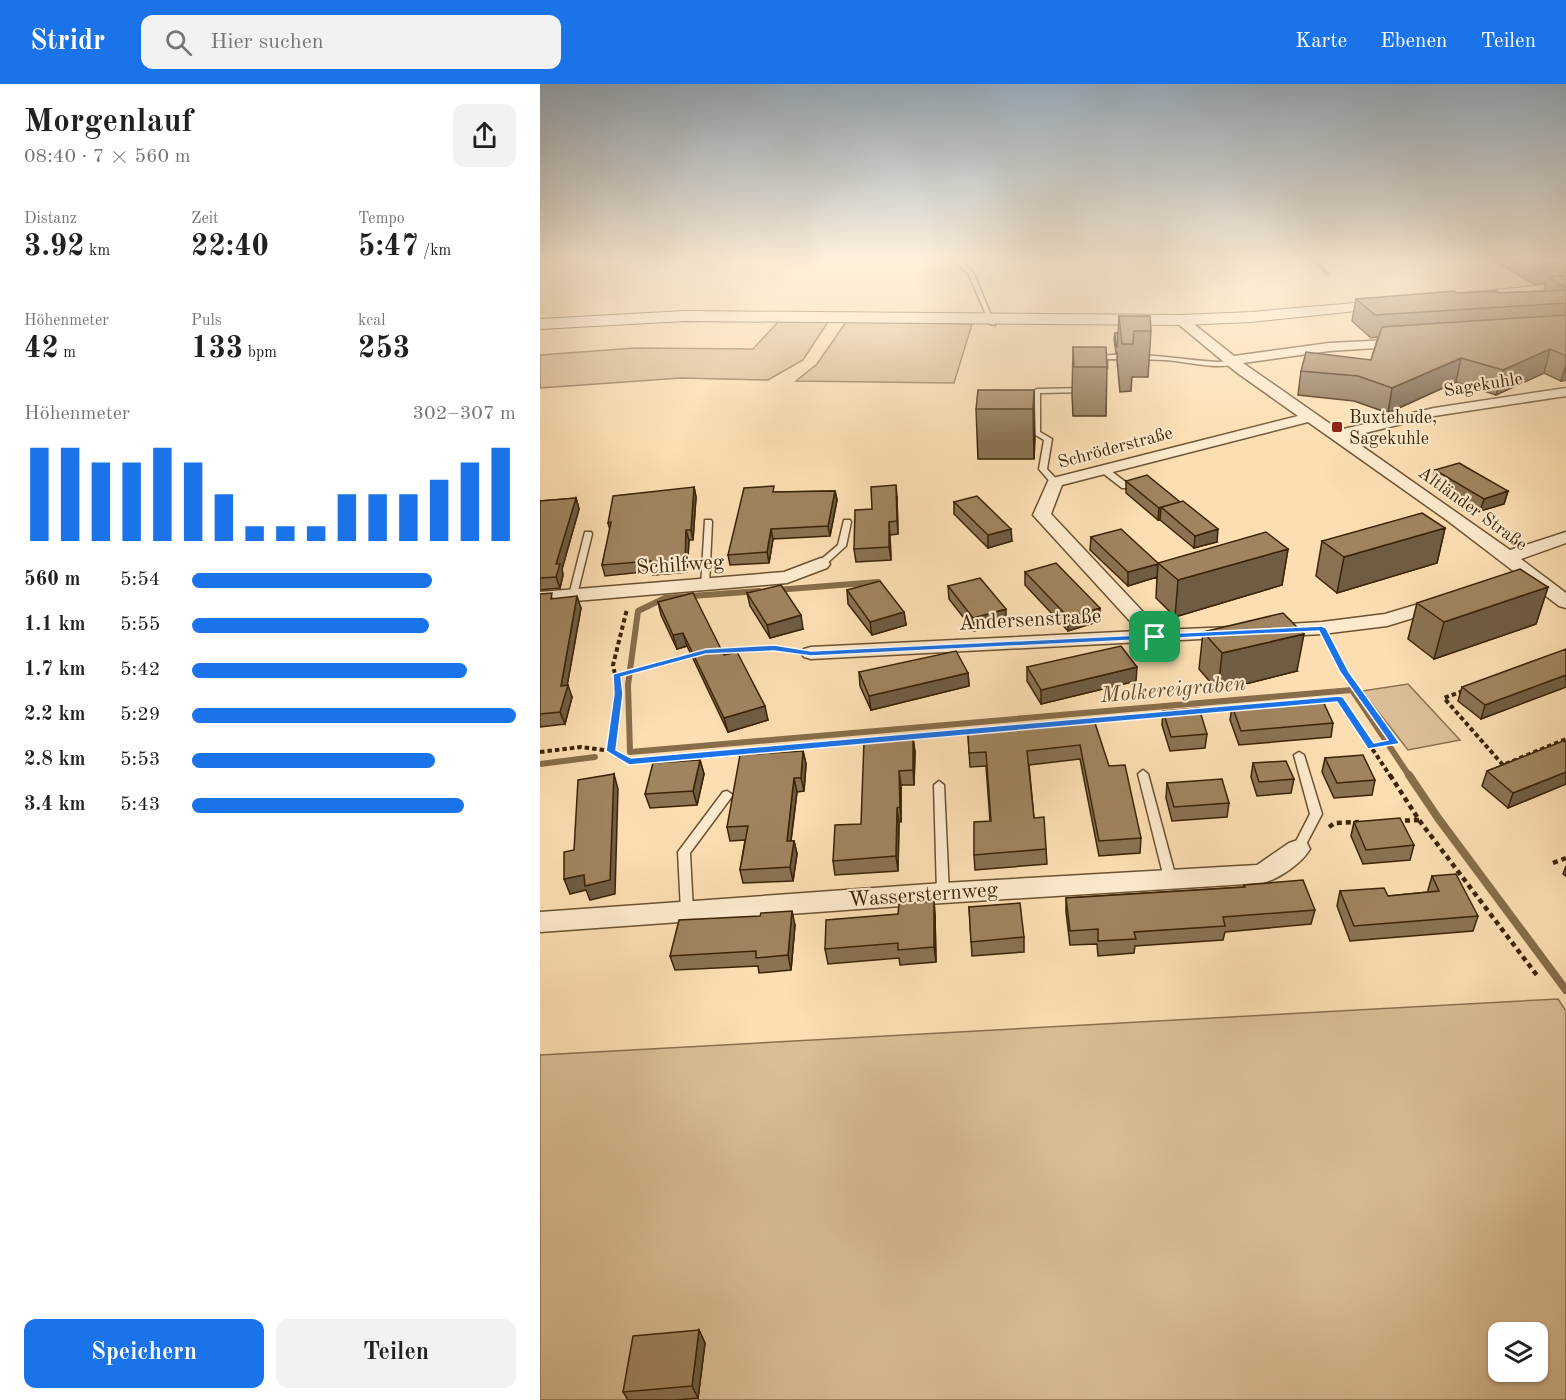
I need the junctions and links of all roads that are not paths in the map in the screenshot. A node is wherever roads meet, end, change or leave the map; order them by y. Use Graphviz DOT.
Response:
graph roads {
  1 [pos="605,320"];
  2 [pos="912,320"];
  3 [pos="1141,320"];
  4 [pos="1180,320"];
  5 [pos="993,322"];
  6 [pos="540,324"];
  7 [pos="1421,341"];
  8 [pos="1232,362"];
  9 [pos="1104,379"];
  10 [pos="1093,390"];
  11 [pos="1566,392"];
  12 [pos="1311,417"];
  13 [pos="1336,435"];
  14 [pos="1103,469"];
  15 [pos="1055,482"];
  16 [pos="1125,486"];
  17 [pos="708,522"];
  18 [pos="847,522"];
  19 [pos="588,534"];
  20 [pos="1566,537"];
  21 [pos="1508,557"];
  22 [pos="821,564"];
  23 [pos="1532,575"];
  24 [pos="1510,582"];
  25 [pos="705,586"];
  26 [pos="573,595"];
  27 [pos="1465,596"];
  28 [pos="540,598"];
  29 [pos="1566,602"];
  30 [pos="1155,637"];
  31 [pos="811,653"];
  32 [pos="1299,755"];
  33 [pos="1143,774"];
  34 [pos="939,785"];
  35 [pos="727,795"];
  36 [pos="1298,849"];
  37 [pos="1170,878"];
  38 [pos="943,893"];
  39 [pos="687,911"];
  40 [pos="540,922"];
  1 -- 6 [label="street"];
  2 -- 5 [label="street"];
  3 -- 5 [label="street"];
  4 -- 8 [label="street, Altländer Straße"];
  7 -- 8 [label="street"];
  8 -- 9 [label="lane"];
  8 -- 12 [label="street, Altländer Straße"];
  10 -- 15 [label="lane"];
  11 -- 13 [label="street, Sagekuhle"];
  12 -- 13 [label="street, Altländer Straße"];
  12 -- 14 [label="street, Schröderstraße"];
  13 -- 21 [label="street, Altländer Straße"];
  14 -- 15 [label="street, Schröderstraße"];
  14 -- 16 [label="lane"];
  15 -- 30 [label="street, Schröderstraße"];
  17 -- 25 [label="lane"];
  18 -- 22 [label="lane"];
  19 -- 26 [label="lane"];
  20 -- 21 [label="street"];
  21 -- 23 [label="street, Altländer Straße"];
  22 -- 25 [label="street, Schilfweg"];
  23 -- 24 [label="street"];
  23 -- 29 [label="street, Altländer Straße"];
  25 -- 26 [label="street, Schilfweg"];
  26 -- 28 [label="street, Schilfweg"];
  27 -- 30 [label="street, Andersenstraße"];
  30 -- 31 [label="street, Andersenstraße"];
  32 -- 36 [label="lane"];
  33 -- 37 [label="lane"];
  34 -- 38 [label="lane"];
  35 -- 39 [label="lane"];
  36 -- 37 [label="street, Wassersternweg"];
  37 -- 38 [label="street, Wassersternweg"];
  38 -- 39 [label="street, Wassersternweg"];
  39 -- 40 [label="street, Wassersternweg"];
}
